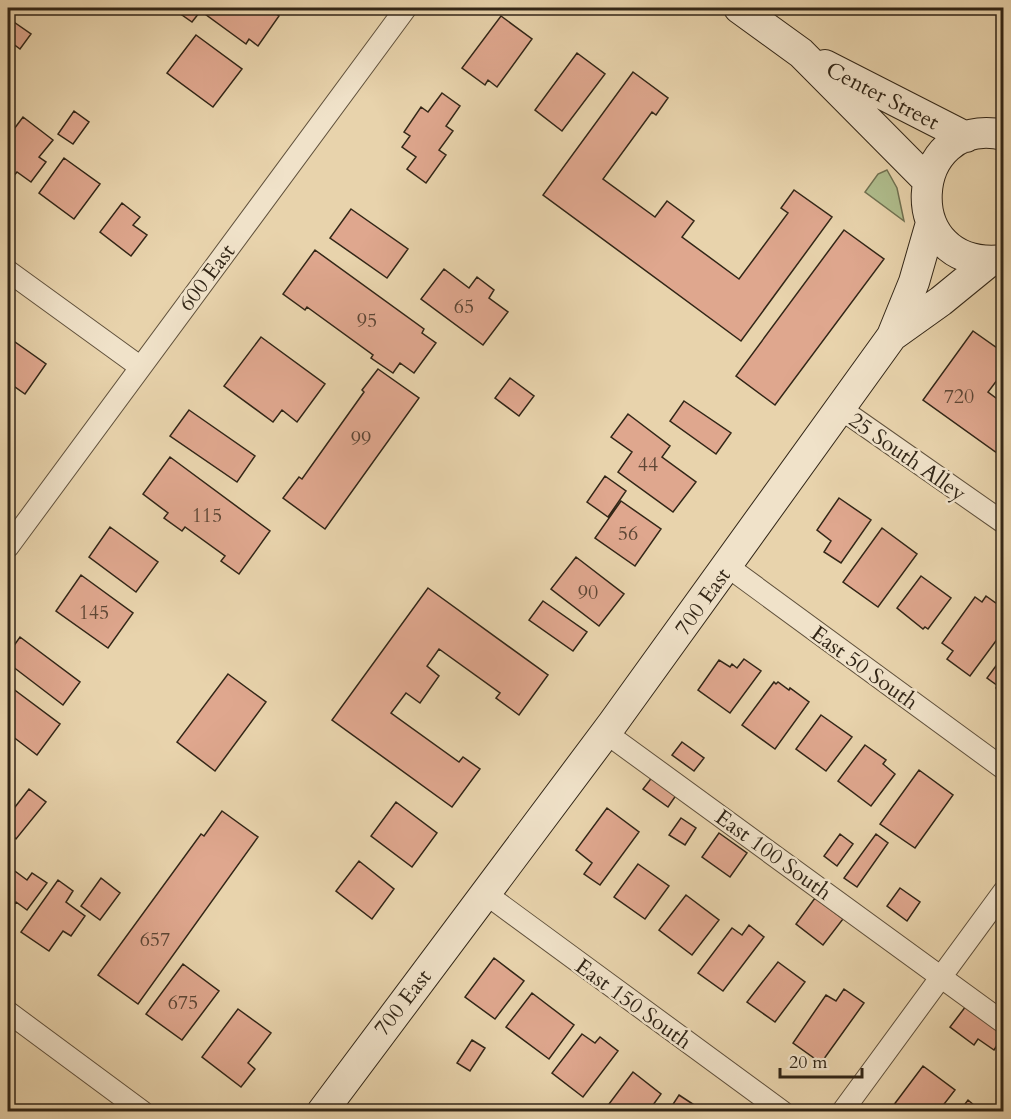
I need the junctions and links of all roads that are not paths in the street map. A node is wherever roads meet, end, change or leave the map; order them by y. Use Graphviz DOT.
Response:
graph roads {
  1 [pos="406,8"];
  2 [pos="740,8"];
  3 [pos="801,52"];
  4 [pos="1001,132"];
  5 [pos="966,137"];
  6 [pos="927,180"];
  7 [pos="931,223"];
  8 [pos="997,261"];
  9 [pos="8,271"];
  10 [pos="892,336"];
  11 [pos="139,366"];
  12 [pos="841,409"];
  13 [pos="1004,523"];
  14 [pos="8,547"];
  15 [pos="727,566"];
  16 [pos="606,733"];
  17 [pos="1004,769"];
  18 [pos="1004,891"];
  19 [pos="486,894"];
  20 [pos="942,977"];
  21 [pos="8,1012"];
  22 [pos="1004,1023"];
  23 [pos="143,1112"];
  24 [pos="322,1112"];
  25 [pos="783,1112"];
  26 [pos="842,1112"];
  1 -- 11 [label="street, 600 East"];
  2 -- 3 [label="street, Center Street"];
  3 -- 5 [label="street, Center Street"];
  3 -- 6 [label="street, Center Street"];
  4 -- 5 [label="street"];
  5 -- 6 [label="street"];
  6 -- 7 [label="street"];
  7 -- 8 [label="street"];
  7 -- 10 [label="street, 700 East"];
  8 -- 10 [label="street, 700 East"];
  9 -- 11 [label="street"];
  10 -- 12 [label="street, 700 East"];
  11 -- 14 [label="street, 600 East"];
  12 -- 13 [label="street, 25 South Alley"];
  12 -- 15 [label="street, 700 East"];
  15 -- 16 [label="street, 700 East"];
  15 -- 17 [label="street, East 50 South"];
  16 -- 19 [label="street, 700 East"];
  16 -- 20 [label="street, East 100 South"];
  18 -- 20 [label="street"];
  19 -- 24 [label="street, 700 East"];
  19 -- 25 [label="street, East 150 South"];
  20 -- 22 [label="street, East 100 South"];
  20 -- 26 [label="street"];
  21 -- 23 [label="street"];
}
